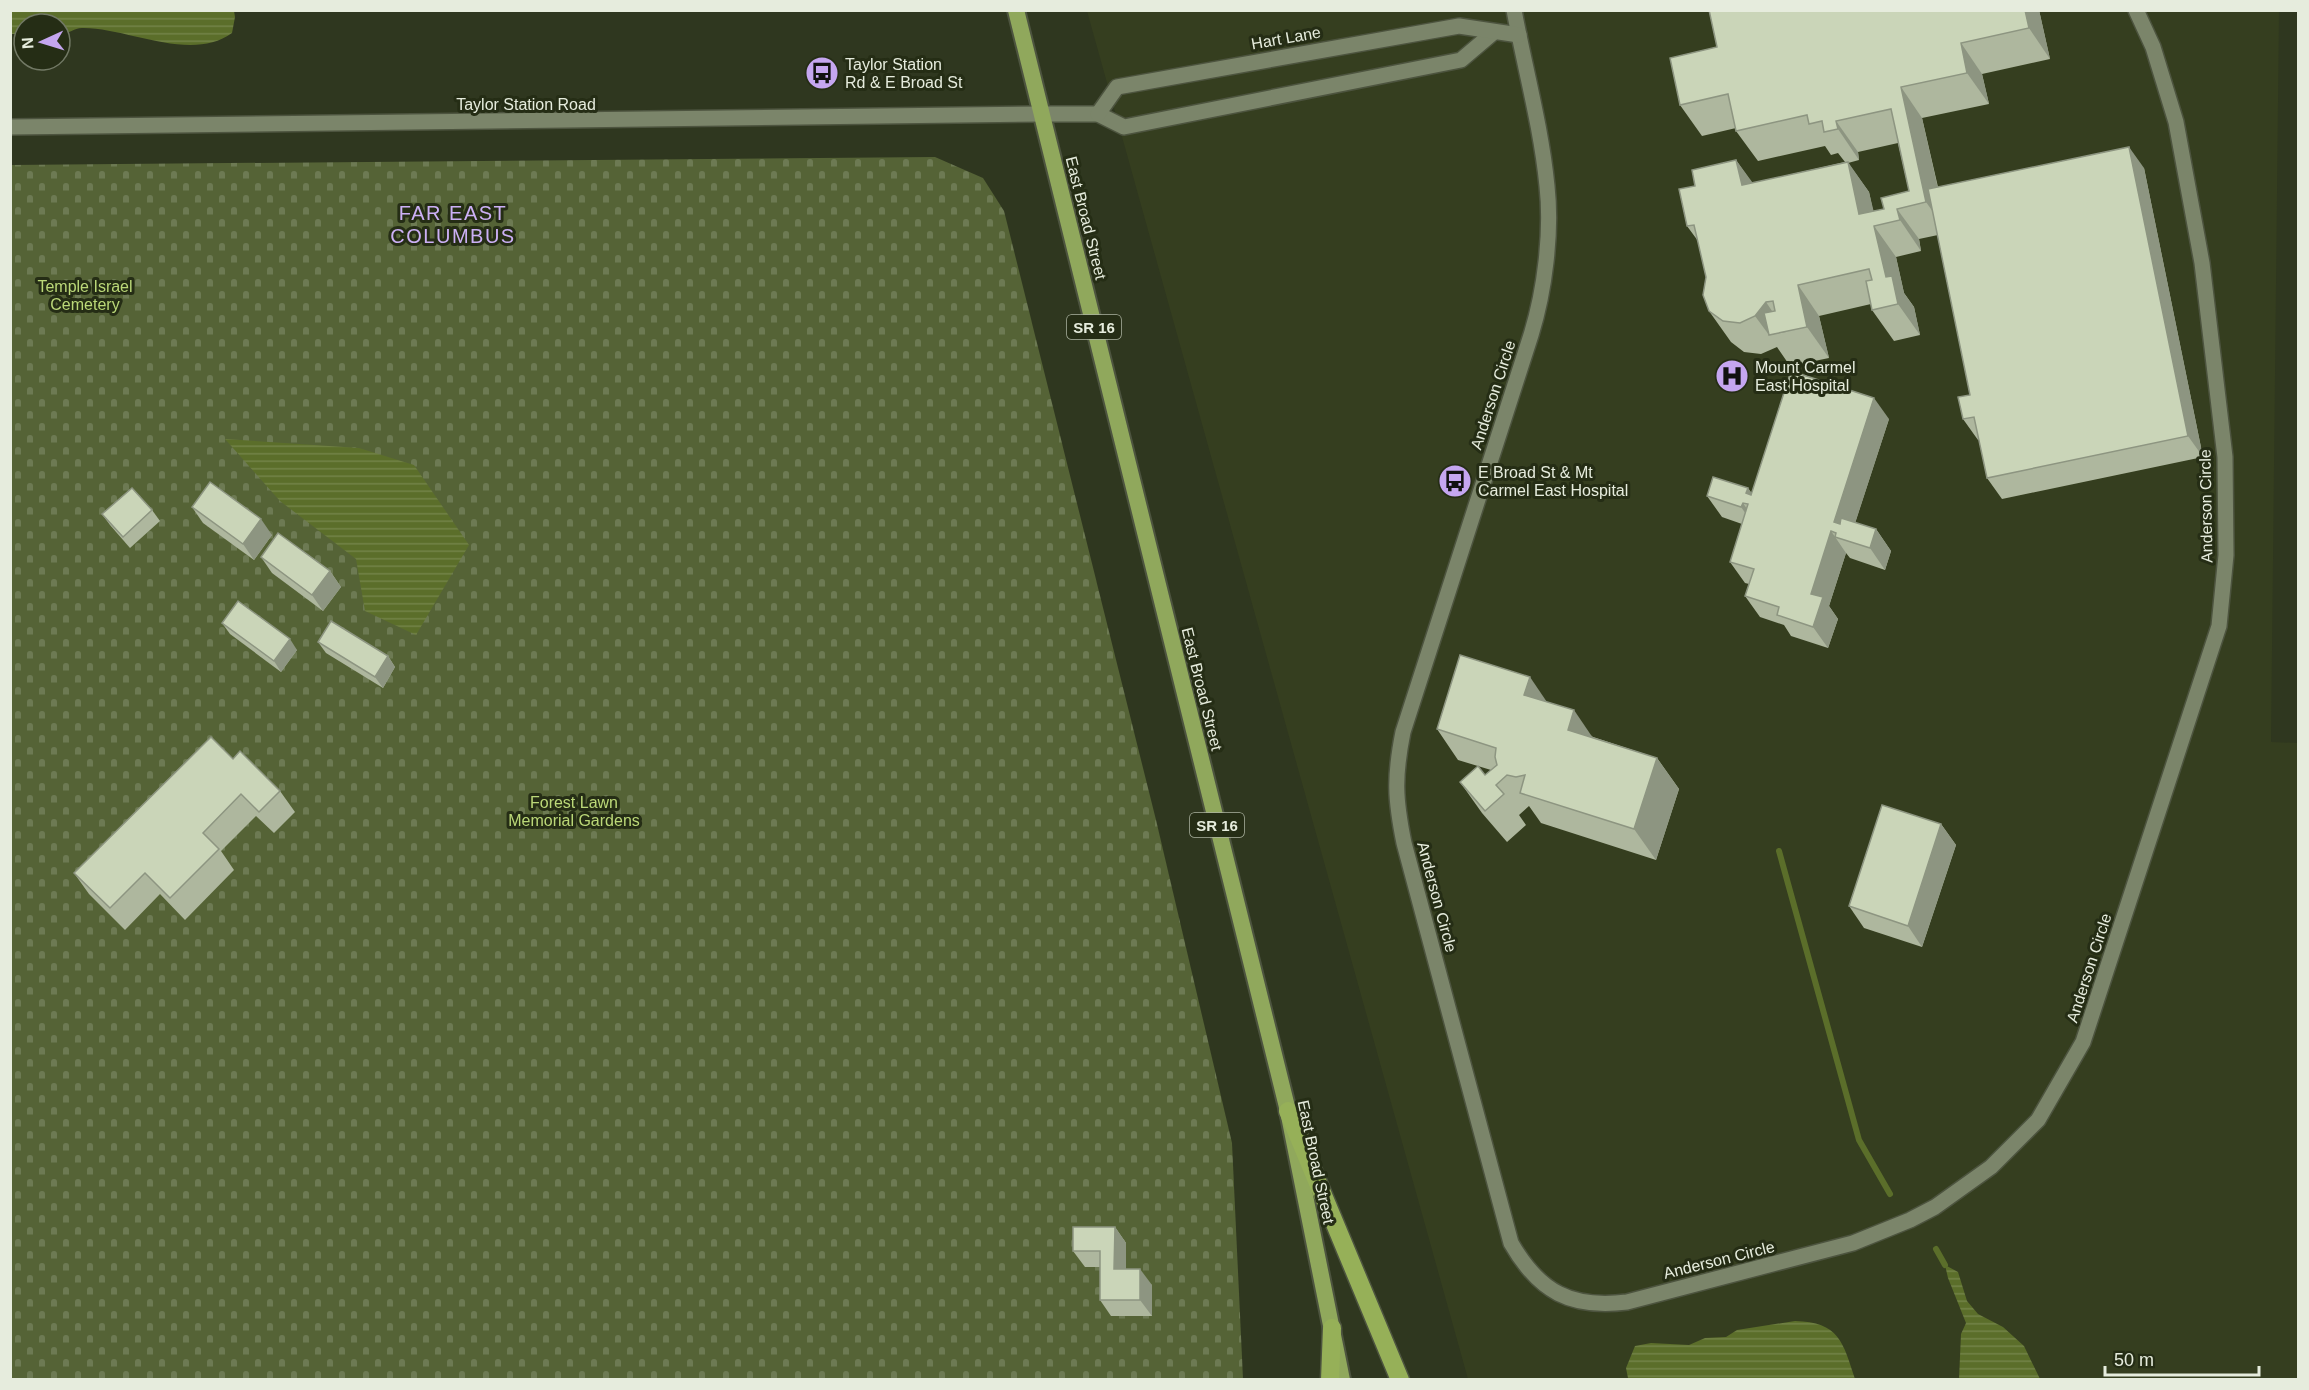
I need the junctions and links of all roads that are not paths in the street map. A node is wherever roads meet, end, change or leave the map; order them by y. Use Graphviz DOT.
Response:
graph roads {
  1 [pos="1016,10"];
  2 [pos="1514,10"];
  3 [pos="2136,10"];
  4 [pos="1494,32"];
  5 [pos="1519,35"];
  6 [pos="1041,114"];
  7 [pos="1098,114"];
  8 [pos="10,127"];
  9 [pos="1288,1111"];
  10 [pos="1332,1328"];
  11 [pos="1330,1380"];
  12 [pos="1342,1380"];
  13 [pos="1400,1380"];
  1 -- 6 [label="highway, East Broad Street / SR 16"];
  2 -- 5 [label="street, Anderson Circle"];
  3 -- 5 [label="street, Anderson Circle"];
  4 -- 5 [label="street, Hart Lane"];
  4 -- 7 [label="street, Hart Lane"];
  4 -- 7 [label="street"];
  6 -- 7 [label="street"];
  6 -- 8 [label="street, Taylor Station Road"];
  6 -- 9 [label="highway, East Broad Street / SR 16"];
  9 -- 10 [label="highway, East Broad Street / SR 16"];
  9 -- 13 [label="highway"];
  10 -- 11 [label="highway"];
  10 -- 12 [label="highway, East Broad Street / SR 16"];
}
